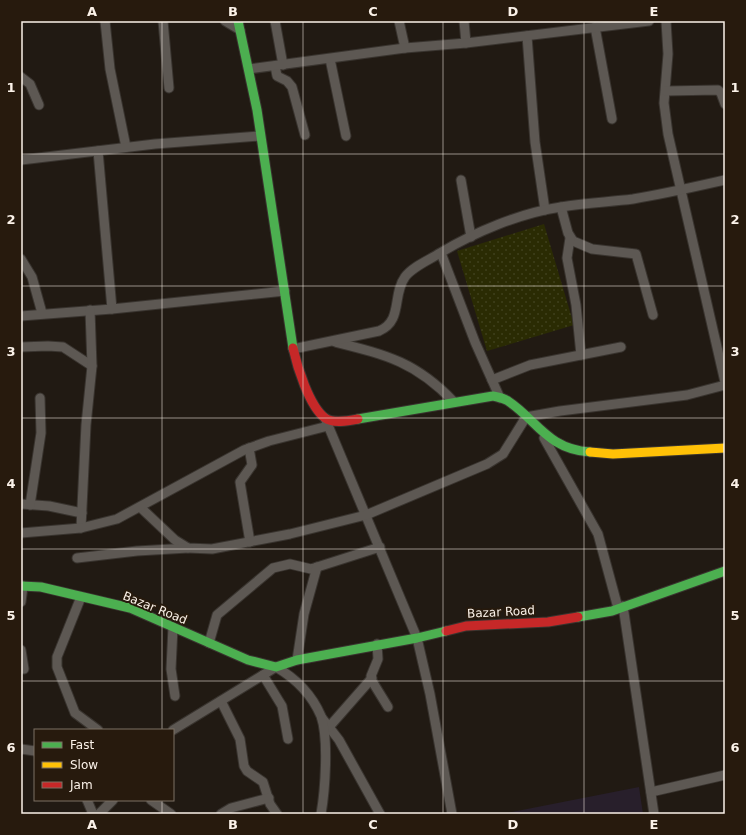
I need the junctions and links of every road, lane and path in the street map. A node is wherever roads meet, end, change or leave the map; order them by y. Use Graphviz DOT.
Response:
graph roads {
  1 [pos="105,21"];
  2 [pos="163,21"];
  3 [pos="225,21"];
  4 [pos="275,21"];
  5 [pos="399,21"];
  6 [pos="464,21"];
  7 [pos="649,21"];
  8 [pos="666,21"];
  9 [pos="616,23"];
  10 [pos="239,25"];
  11 [pos="595,27"];
  12 [pos="527,36"];
  13 [pos="466,43"];
  14 [pos="405,48"];
  15 [pos="330,58"];
  16 [pos="279,66"];
  17 [pos="249,69"];
  18 [pos="21,77"];
  19 [pos="169,88"];
  20 [pos="666,91"];
  21 [pos="725,104"];
  22 [pos="39,105"];
  23 [pos="612,120"];
  24 [pos="305,135"];
  25 [pos="260,136"];
  26 [pos="346,136"];
  27 [pos="126,147"];
  28 [pos="98,151"];
  29 [pos="21,160"];
  30 [pos="461,180"];
  31 [pos="725,180"];
  32 [pos="682,190"];
  33 [pos="562,207"];
  34 [pos="545,210"];
  35 [pos="471,236"];
  36 [pos="570,238"];
  37 [pos="441,253"];
  38 [pos="21,259"];
  39 [pos="285,291"];
  40 [pos="112,309"];
  41 [pos="90,310"];
  42 [pos="42,314"];
  43 [pos="653,315"];
  44 [pos="21,316"];
  45 [pos="332,341"];
  46 [pos="21,347"];
  47 [pos="621,347"];
  48 [pos="294,349"];
  49 [pos="581,355"];
  50 [pos="92,366"];
  51 [pos="492,380"];
  52 [pos="725,383"];
  53 [pos="40,398"];
  54 [pos="500,398"];
  55 [pos="454,402"];
  56 [pos="526,417"];
  57 [pos="326,422"];
  58 [pos="540,431"];
  59 [pos="250,448"];
  60 [pos="725,448"];
  61 [pos="26,504"];
  62 [pos="140,507"];
  63 [pos="82,513"];
  64 [pos="366,514"];
  65 [pos="81,528"];
  66 [pos="21,533"];
  67 [pos="250,542"];
  68 [pos="380,547"];
  69 [pos="188,548"];
  70 [pos="77,558"];
  71 [pos="317,567"];
  72 [pos="725,571"];
  73 [pos="22,586"];
  74 [pos="81,596"];
  75 [pos="21,602"];
  76 [pos="620,607"];
  77 [pos="173,627"];
  78 [pos="417,638"];
  79 [pos="209,643"];
  80 [pos="377,644"];
  81 [pos="21,650"];
  82 [pos="297,660"];
  83 [pos="276,667"];
  84 [pos="24,670"];
  85 [pos="263,675"];
  86 [pos="372,678"];
  87 [pos="175,696"];
  88 [pos="221,702"];
  89 [pos="388,707"];
  90 [pos="321,717"];
  91 [pos="329,727"];
  92 [pos="97,729"];
  93 [pos="174,729"];
  94 [pos="288,739"];
  95 [pos="21,749"];
  96 [pos="34,751"];
  97 [pos="725,775"];
  98 [pos="651,792"];
  99 [pos="269,798"];
  100 [pos="87,801"];
  101 [pos="112,801"];
  102 [pos="152,801"];
  103 [pos="93,814"];
  104 [pos="100,814"];
  105 [pos="171,814"];
  106 [pos="221,814"];
  107 [pos="277,814"];
  108 [pos="321,814"];
  109 [pos="380,814"];
  110 [pos="452,814"];
  111 [pos="654,814"];
  1 -- 27 [label="street"];
  2 -- 19 [label="street"];
  3 -- 10 [label="street"];
  4 -- 16 [label="street"];
  5 -- 14 [label="street"];
  6 -- 13 [label="street"];
  7 -- 9 [label="street"];
  8 -- 20 [label="street"];
  9 -- 11 [label="street"];
  10 -- 17 [label="main road"];
  11 -- 12 [label="street"];
  11 -- 23 [label="street"];
  12 -- 13 [label="street"];
  12 -- 34 [label="street"];
  13 -- 14 [label="street"];
  14 -- 15 [label="street"];
  15 -- 16 [label="street"];
  15 -- 26 [label="street"];
  16 -- 17 [label="street"];
  16 -- 24 [label="street"];
  17 -- 25 [label="main road"];
  18 -- 22 [label="street"];
  20 -- 21 [label="street"];
  20 -- 32 [label="street"];
  25 -- 27 [label="street"];
  25 -- 39 [label="main road"];
  27 -- 28 [label="street"];
  28 -- 29 [label="street"];
  28 -- 40 [label="street"];
  30 -- 35 [label="street"];
  31 -- 32 [label="street"];
  32 -- 33 [label="street"];
  32 -- 52 [label="street"];
  33 -- 34 [label="street"];
  33 -- 36 [label="street"];
  34 -- 35 [label="street"];
  35 -- 37 [label="street"];
  36 -- 43 [label="street"];
  36 -- 49 [label="street"];
  37 -- 45 [label="street"];
  37 -- 51 [label="street"];
  38 -- 42 [label="street"];
  39 -- 40 [label="street"];
  39 -- 48 [label="main road"];
  40 -- 41 [label="street"];
  41 -- 42 [label="street"];
  41 -- 50 [label="street"];
  42 -- 44 [label="street"];
  45 -- 48 [label="street"];
  45 -- 55 [label="street"];
  46 -- 50 [label="street"];
  47 -- 49 [label="street"];
  48 -- 57 [label="main road"];
  49 -- 51 [label="street"];
  50 -- 63 [label="street"];
  51 -- 54 [label="street"];
  52 -- 56 [label="street"];
  53 -- 61 [label="street"];
  54 -- 55 [label="main road"];
  54 -- 56 [label="main road"];
  55 -- 57 [label="main road"];
  56 -- 58 [label="main road"];
  56 -- 64 [label="street"];
  57 -- 59 [label="street"];
  57 -- 64 [label="street"];
  58 -- 60 [label="main road"];
  58 -- 76 [label="street"];
  59 -- 62 [label="street"];
  59 -- 67 [label="street"];
  61 -- 63 [label="street"];
  62 -- 65 [label="street"];
  62 -- 69 [label="street"];
  63 -- 65 [label="street"];
  64 -- 67 [label="street"];
  64 -- 68 [label="street"];
  65 -- 66 [label="street"];
  67 -- 69 [label="street"];
  68 -- 71 [label="street"];
  68 -- 78 [label="street"];
  69 -- 70 [label="street"];
  71 -- 79 [label="street"];
  71 -- 82 [label="street"];
  72 -- 76 [label="main road, Bazar Road"];
  73 -- 74 [label="main road, Bazar Road"];
  73 -- 75 [label="street"];
  74 -- 77 [label="main road, Bazar Road"];
  74 -- 92 [label="street"];
  76 -- 78 [label="main road, Bazar Road"];
  76 -- 98 [label="street"];
  77 -- 79 [label="main road, Bazar Road"];
  77 -- 87 [label="street"];
  78 -- 80 [label="main road, Bazar Road"];
  78 -- 110 [label="street"];
  79 -- 83 [label="main road, Bazar Road"];
  80 -- 82 [label="main road, Bazar Road"];
  80 -- 86 [label="street"];
  81 -- 84 [label="street"];
  82 -- 83 [label="main road, Bazar Road"];
  83 -- 85 [label="street, Bazar Road"];
  83 -- 90 [label="street"];
  85 -- 88 [label="street, Bazar Road"];
  85 -- 94 [label="street"];
  86 -- 89 [label="street"];
  86 -- 91 [label="street"];
  88 -- 93 [label="street, Bazar Road"];
  88 -- 99 [label="street"];
  90 -- 91 [label="street"];
  90 -- 108 [label="street"];
  91 -- 109 [label="street"];
  95 -- 96 [label="street"];
  97 -- 98 [label="street"];
  98 -- 111 [label="street"];
  99 -- 106 [label="street"];
  99 -- 107 [label="street"];
  100 -- 103 [label="street"];
  101 -- 104 [label="street"];
  102 -- 105 [label="street"];
}
